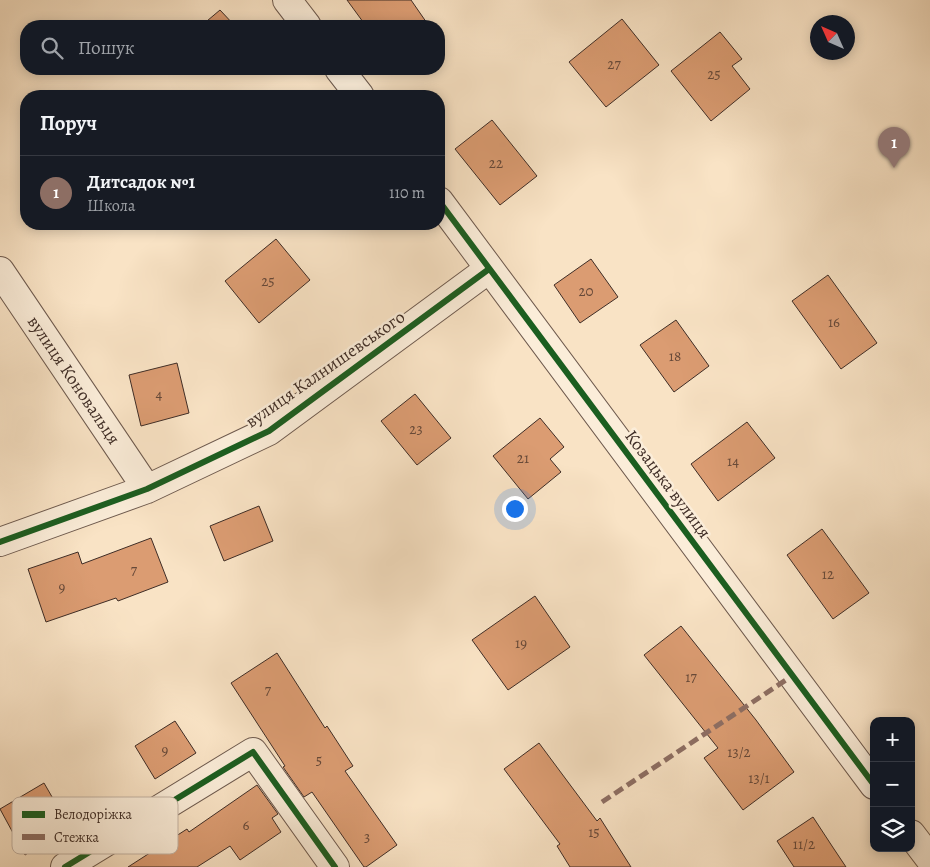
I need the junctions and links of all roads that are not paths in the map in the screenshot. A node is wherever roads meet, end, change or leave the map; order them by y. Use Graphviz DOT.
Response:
graph roads {
  1 [pos="288,0"];
  2 [pos="303,20"];
  3 [pos="344,75"];
  4 [pos="355,90"];
  5 [pos="445,209"];
  6 [pos="489,269"];
  7 [pos="0,271"];
  8 [pos="147,489"];
  9 [pos="0,542"];
  10 [pos="870,779"];
  11 [pos="178,798"];
  12 [pos="915,839"];
  13 [pos="86,854"];
  14 [pos="930,860"];
  15 [pos="65,867"];
  16 [pos="335,867"];
  1 -- 2 [label="street"];
  3 -- 4 [label="street"];
  5 -- 6 [label="street, Козацька вулиця"];
  6 -- 8 [label="street, вулиця Калнишевського"];
  6 -- 10 [label="street, Козацька вулиця"];
  7 -- 8 [label="street, вулиця Коновальця"];
  8 -- 9 [label="street, вулиця Калнишевського"];
  11 -- 16 [label="street"];
  12 -- 14 [label="street"];
  13 -- 15 [label="street"];
}
